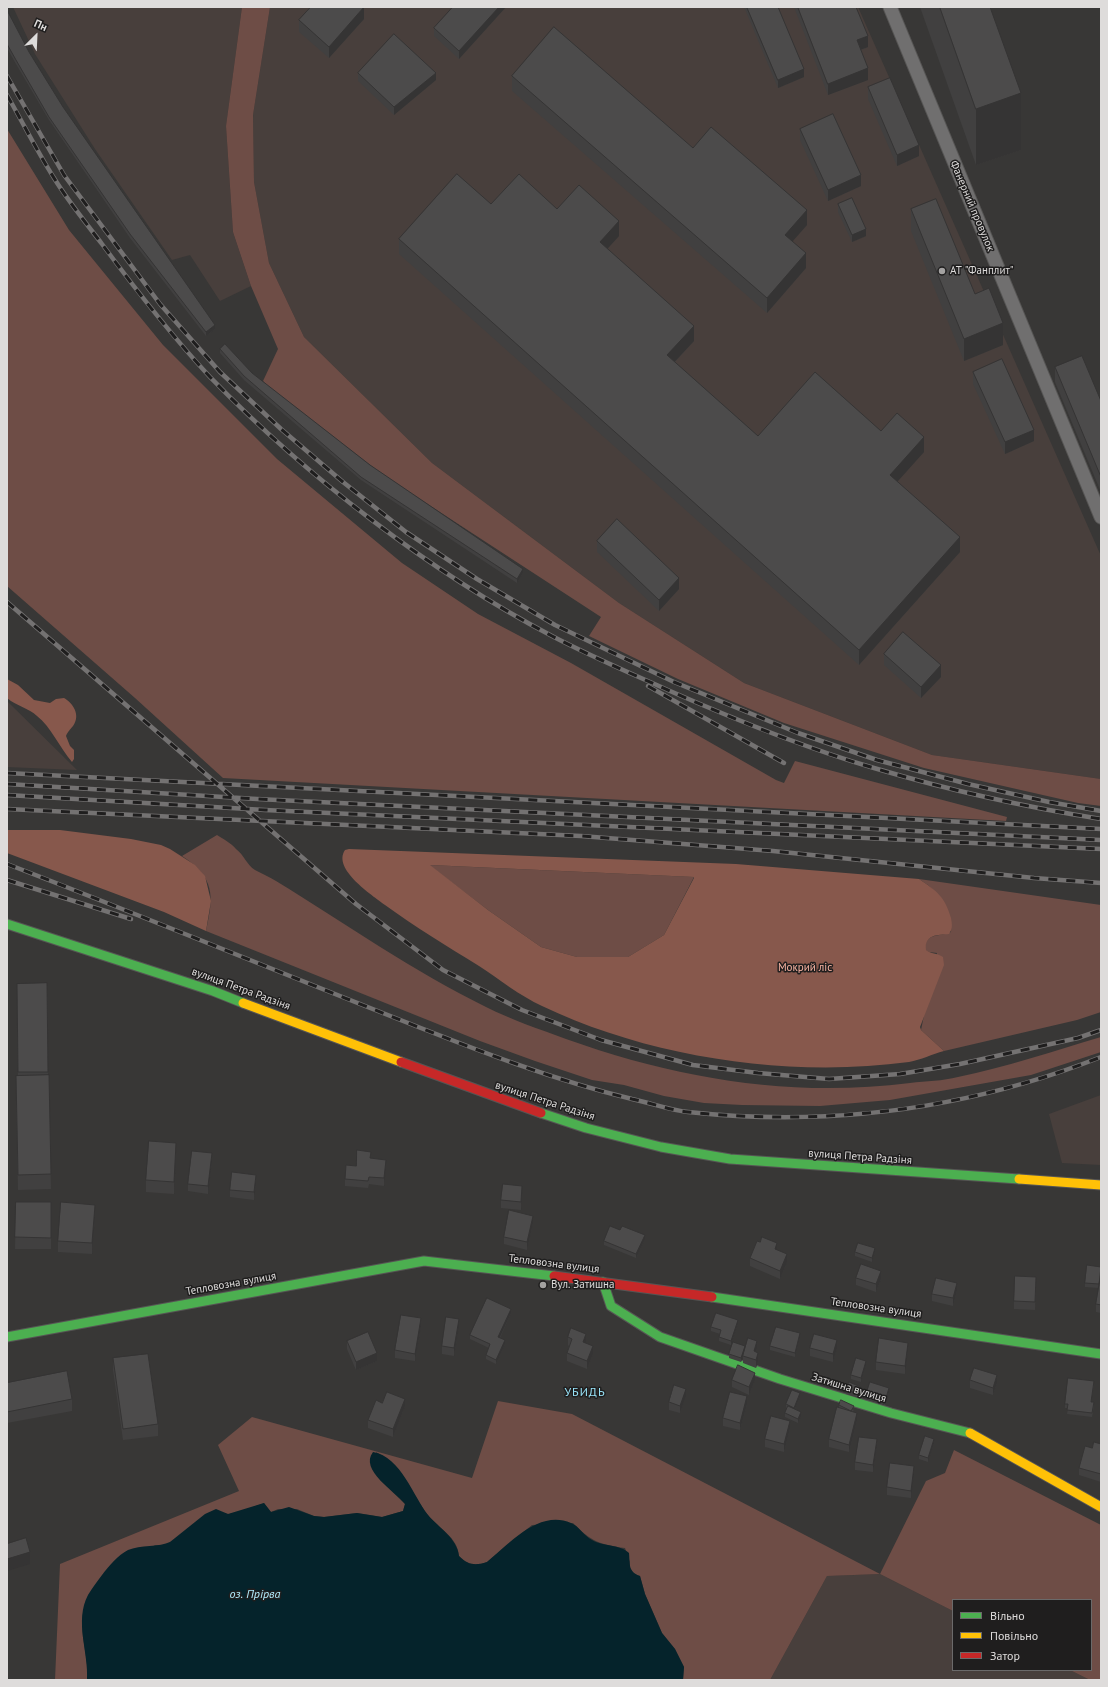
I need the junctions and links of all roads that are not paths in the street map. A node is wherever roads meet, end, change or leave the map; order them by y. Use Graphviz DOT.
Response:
graph roads {
  1 [pos="890,7"];
  2 [pos="1101,517"];
  3 [pos="7,924"];
  4 [pos="1101,1185"];
  5 [pos="603,1282"];
  6 [pos="7,1337"];
  7 [pos="1101,1354"];
  8 [pos="1101,1507"];
  1 -- 2 [label="street, Фанерний провулок"];
  3 -- 4 [label="street, вулиця Петра Радзіня"];
  5 -- 6 [label="street, Тепловозна вулиця"];
  5 -- 7 [label="street, Тепловозна вулиця"];
  5 -- 8 [label="street, Затишна вулиця"];
}
